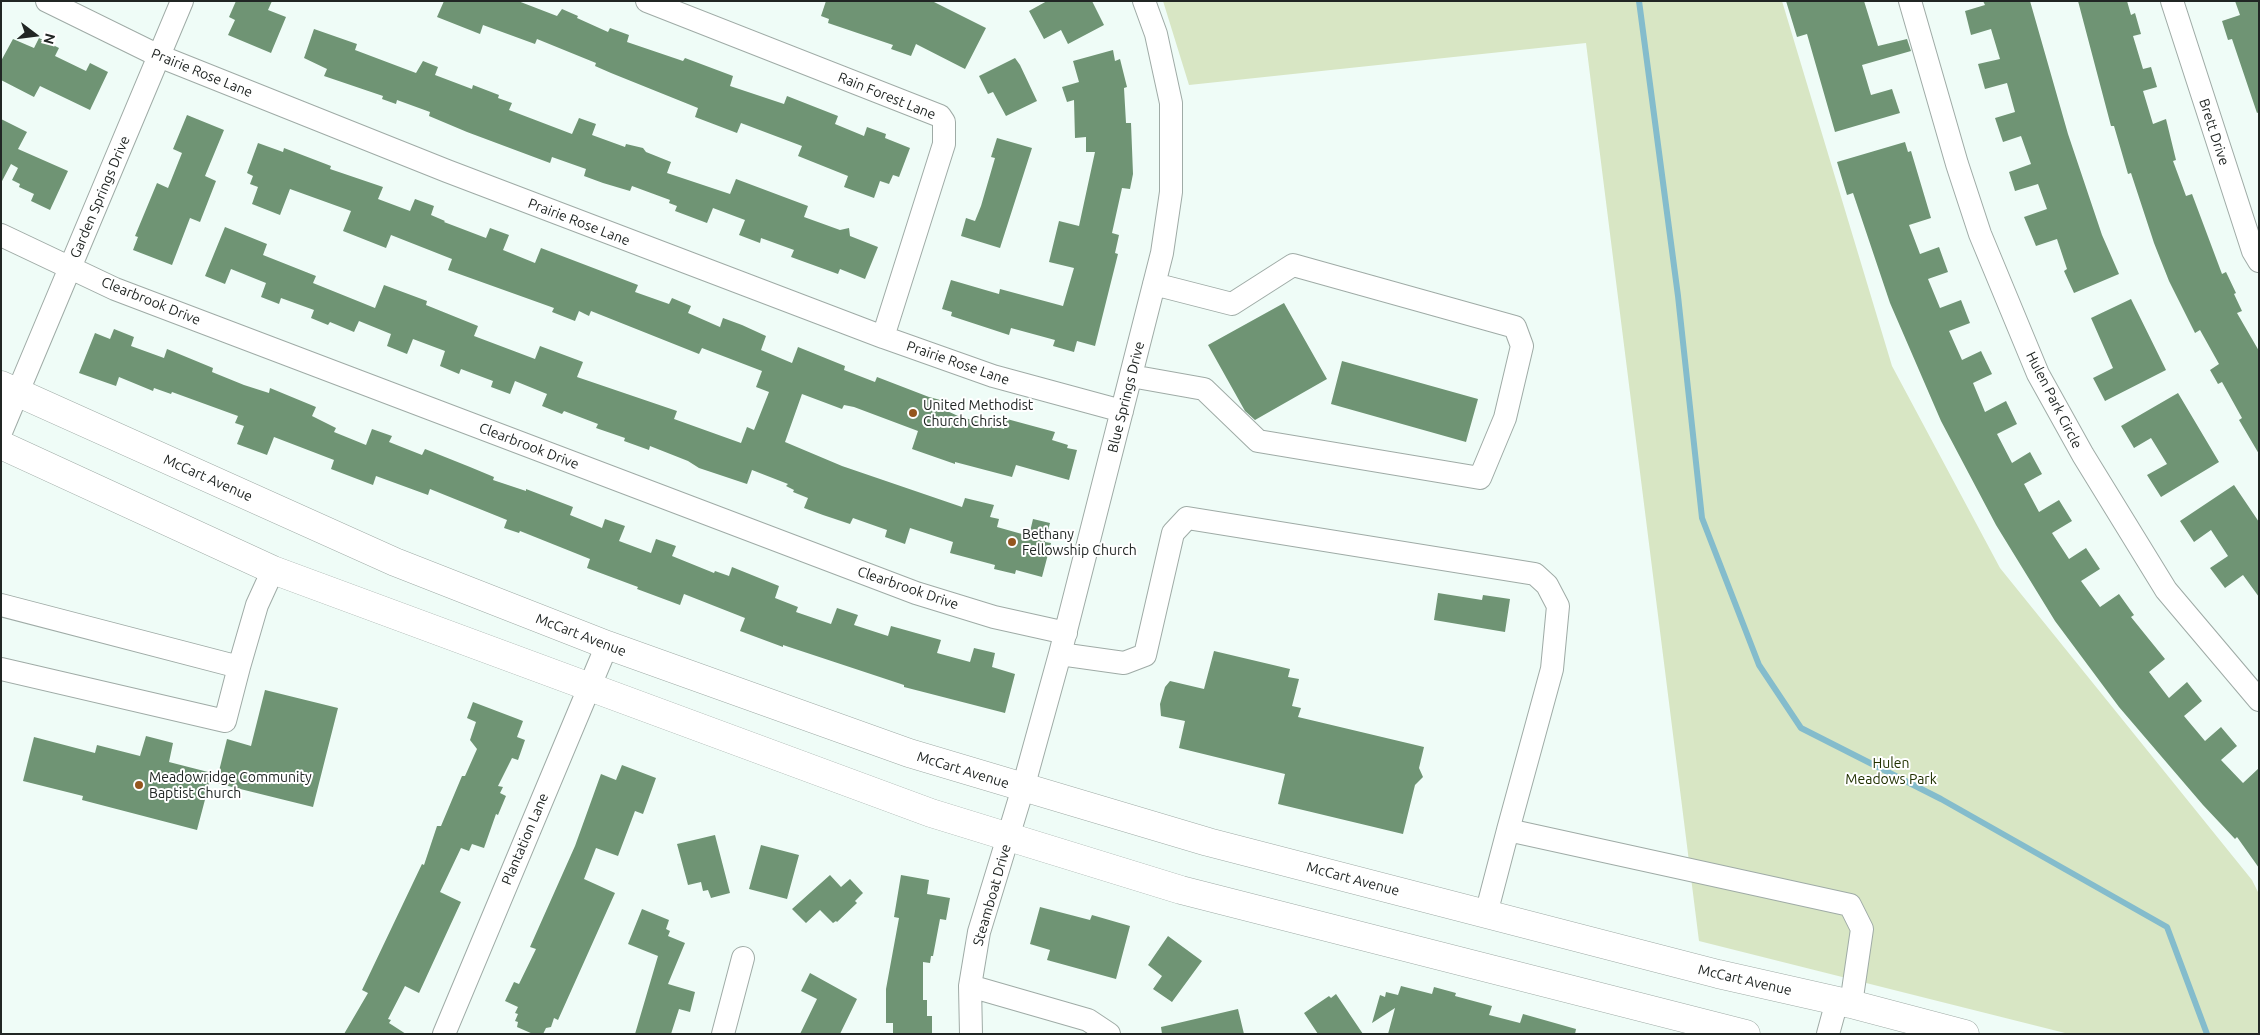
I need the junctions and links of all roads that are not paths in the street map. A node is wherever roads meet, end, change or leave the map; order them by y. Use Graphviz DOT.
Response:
graph roads {
  1 [pos="47,1"];
  2 [pos="182,1"];
  3 [pos="647,1"];
  4 [pos="1144,1"];
  5 [pos="1910,1"];
  6 [pos="2172,1"];
  7 [pos="693,10"];
  8 [pos="159,56"];
  9 [pos="1,235"];
  10 [pos="2259,261"];
  11 [pos="70,268"];
  12 [pos="1154,284"];
  13 [pos="883,337"];
  14 [pos="1131,376"];
  15 [pos="9,389"];
  16 [pos="1122,411"];
  17 [pos="1,432"];
  18 [pos="1,445"];
  19 [pos="273,570"];
  20 [pos="3,612"];
  21 [pos="1063,644"];
  22 [pos="606,645"];
  23 [pos="239,668"];
  24 [pos="1,669"];
  25 [pos="589,687"];
  26 [pos="2259,700"];
  27 [pos="1023,788"];
  28 [pos="1508,830"];
  29 [pos="1009,837"];
  30 [pos="1486,914"];
  31 [pos="743,958"];
  32 [pos="970,986"];
  33 [pos="1844,1003"];
  34 [pos="444,1034"];
  35 [pos="723,1034"];
  36 [pos="970,1034"];
  37 [pos="1109,1034"];
  38 [pos="1746,1034"];
  39 [pos="1828,1034"];
  40 [pos="1965,1034"];
  1 -- 8 [label="street, Prairie Rose Lane"];
  2 -- 8 [label="street, Garden Springs Drive"];
  3 -- 7 [label="street, Rain Forest Lane"];
  4 -- 12 [label="street, Blue Springs Drive"];
  5 -- 26 [label="street, Hulen Park Circle"];
  6 -- 10 [label="street, Brett Drive"];
  7 -- 13 [label="street, Rain Forest Lane"];
  8 -- 11 [label="street, Garden Springs Drive"];
  8 -- 13 [label="street, Prairie Rose Lane"];
  9 -- 11 [label="street, Clearbrook Drive"];
  11 -- 15 [label="street, Garden Springs Drive"];
  11 -- 21 [label="street, Clearbrook Drive"];
  12 -- 14 [label="street, Blue Springs Drive"];
  12 -- 14 [label="street"];
  13 -- 16 [label="street, Prairie Rose Lane"];
  14 -- 16 [label="street, Blue Springs Drive"];
  15 -- 17 [label="street, Garden Springs Drive"];
  15 -- 22 [label="main road, McCart Avenue"];
  16 -- 21 [label="street, Blue Springs Drive"];
  18 -- 19 [label="main road"];
  19 -- 23 [label="street"];
  19 -- 25 [label="main road"];
  20 -- 23 [label="street"];
  21 -- 27 [label="street, Blue Springs Drive"];
  21 -- 28 [label="street, Clearbrook Drive"];
  22 -- 25 [label="street, Plantation Lane"];
  22 -- 27 [label="main road, McCart Avenue"];
  23 -- 24 [label="street"];
  25 -- 29 [label="main road"];
  25 -- 34 [label="street, Plantation Lane"];
  27 -- 29 [label="street, Steamboat Drive"];
  27 -- 30 [label="main road, McCart Avenue"];
  28 -- 30 [label="street"];
  28 -- 33 [label="street"];
  29 -- 32 [label="street, Steamboat Drive"];
  29 -- 38 [label="main road"];
  30 -- 33 [label="main road, McCart Avenue"];
  31 -- 35 [label="street"];
  32 -- 36 [label="street, Steamboat Drive"];
  32 -- 37 [label="street"];
  33 -- 39 [label="street"];
  33 -- 40 [label="main road, McCart Avenue"];
}
